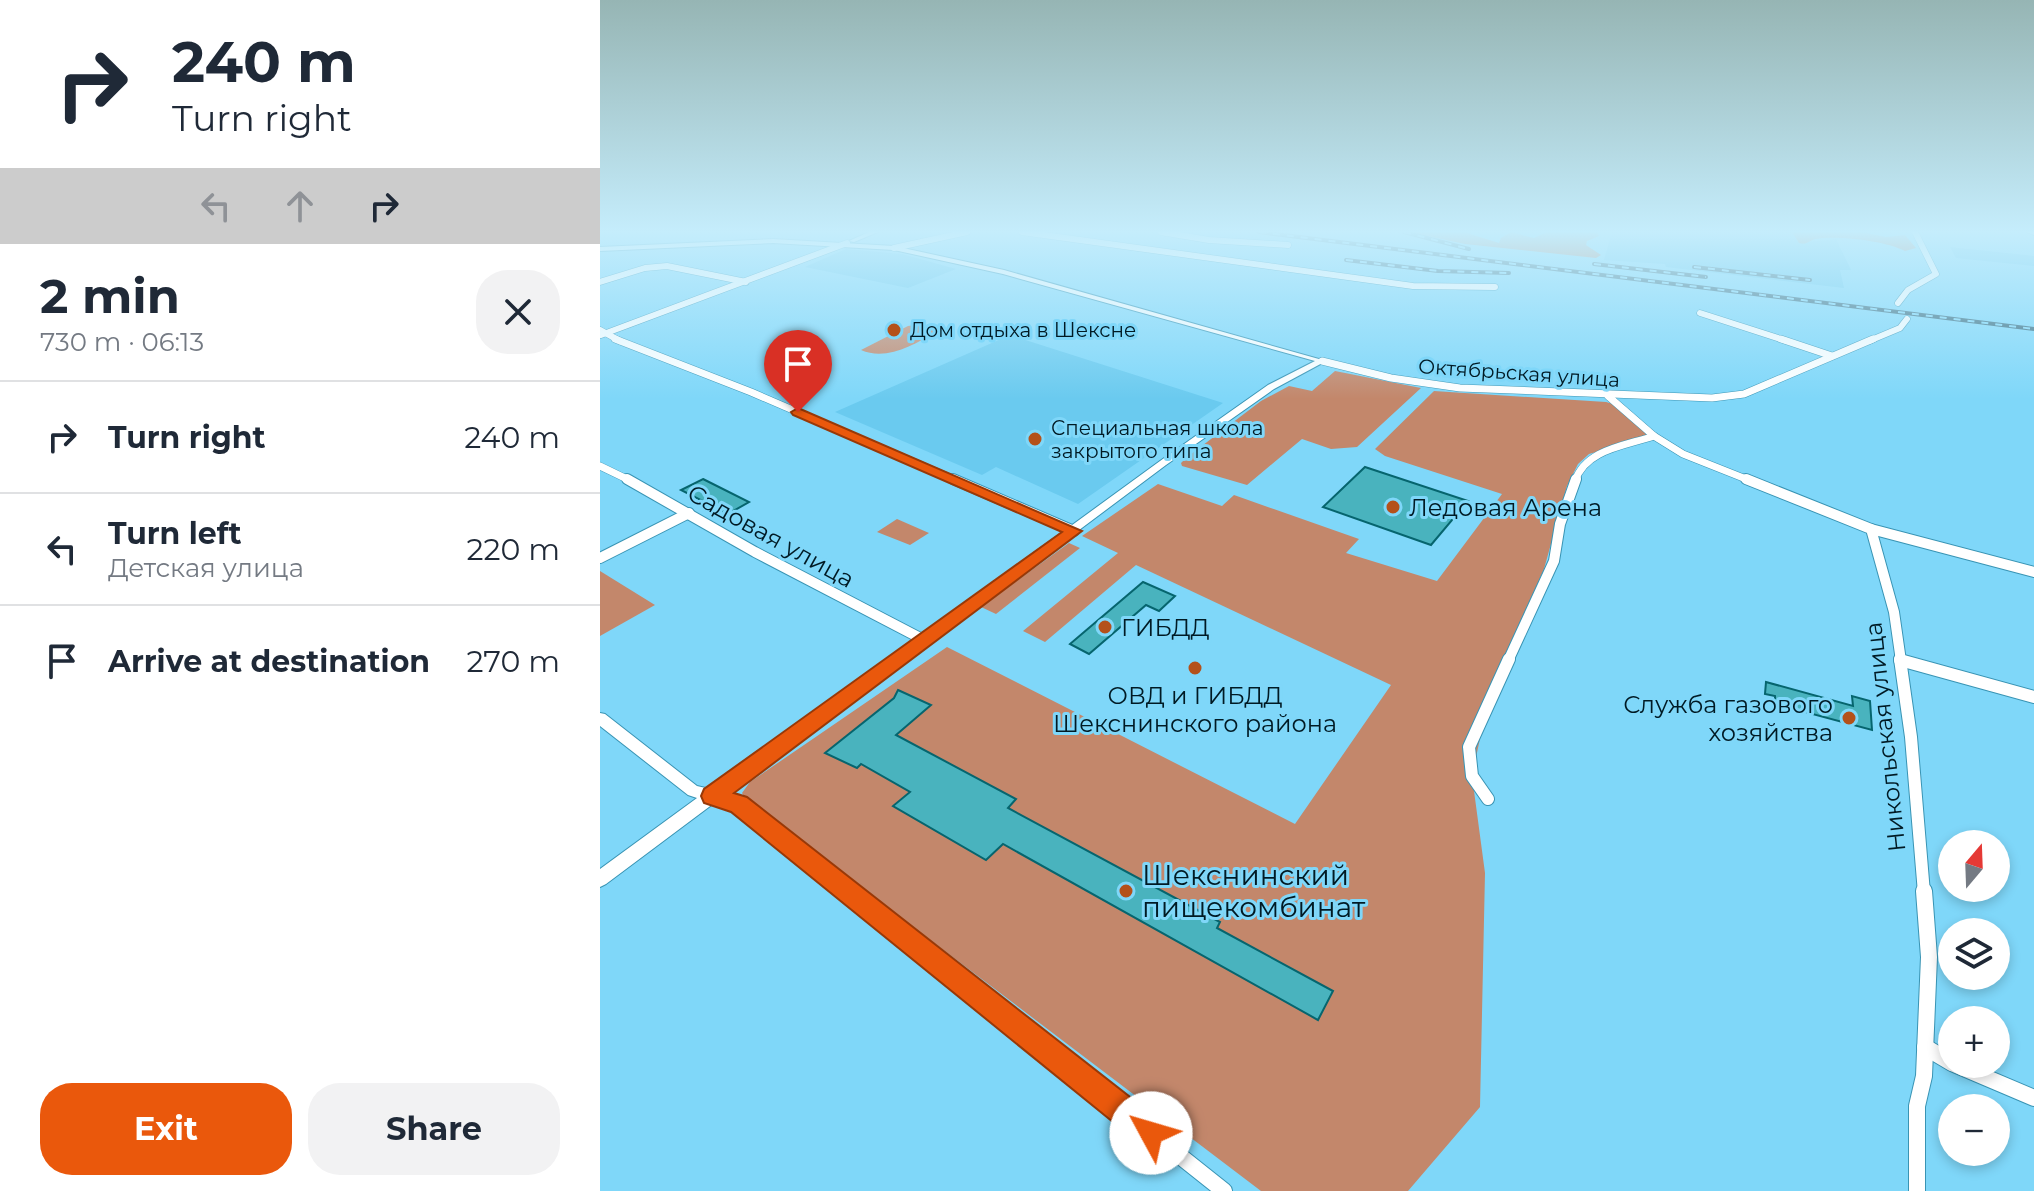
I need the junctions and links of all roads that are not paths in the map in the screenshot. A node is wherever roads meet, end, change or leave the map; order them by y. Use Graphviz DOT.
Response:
graph roads {
  1 [pos="730,288"];
  2 [pos="1060,288"];
  3 [pos="1912,288"];
  4 [pos="1898,303"];
  5 [pos="1700,313"];
  6 [pos="1907,319"];
  7 [pos="602,333"];
  8 [pos="1832,356"];
  9 [pos="1322,361"];
  10 [pos="1608,396"];
  11 [pos="1654,436"];
  12 [pos="600,466"];
  13 [pos="689,513"];
  14 [pos="1871,529"];
  15 [pos="1074,531"];
  16 [pos="600,558"];
  17 [pos="2034,572"];
  18 [pos="924,640"];
  19 [pos="1900,660"];
  20 [pos="2034,697"];
  21 [pos="600,718"];
  22 [pos="712,796"];
  23 [pos="1488,799"];
  24 [pos="600,879"];
  25 [pos="1925,1047"];
  26 [pos="1938,1054"];
  27 [pos="1988,1078"];
  28 [pos="2034,1098"];
  29 [pos="1224,1191"];
  30 [pos="1917,1191"];
  1 -- 7 [label="street"];
  2 -- 9 [label="street, Октябрьская улица"];
  3 -- 4 [label="street"];
  5 -- 8 [label="street"];
  6 -- 8 [label="street, Октябрьская улица"];
  7 -- 15 [label="street"];
  8 -- 10 [label="street, Октябрьская улица"];
  9 -- 10 [label="street, Октябрьская улица"];
  9 -- 15 [label="street"];
  10 -- 11 [label="street"];
  11 -- 14 [label="street"];
  11 -- 23 [label="street"];
  12 -- 13 [label="street, Садовая улица"];
  13 -- 16 [label="street"];
  13 -- 18 [label="street, Садовая улица"];
  14 -- 17 [label="street"];
  14 -- 19 [label="street, Никольская улица"];
  15 -- 18 [label="street"];
  18 -- 22 [label="street"];
  19 -- 20 [label="street"];
  19 -- 25 [label="street, Никольская улица"];
  21 -- 22 [label="street"];
  22 -- 24 [label="street"];
  22 -- 29 [label="street"];
  25 -- 26 [label="street"];
  25 -- 30 [label="street, Никольская улица"];
  27 -- 28 [label="street"];
}
